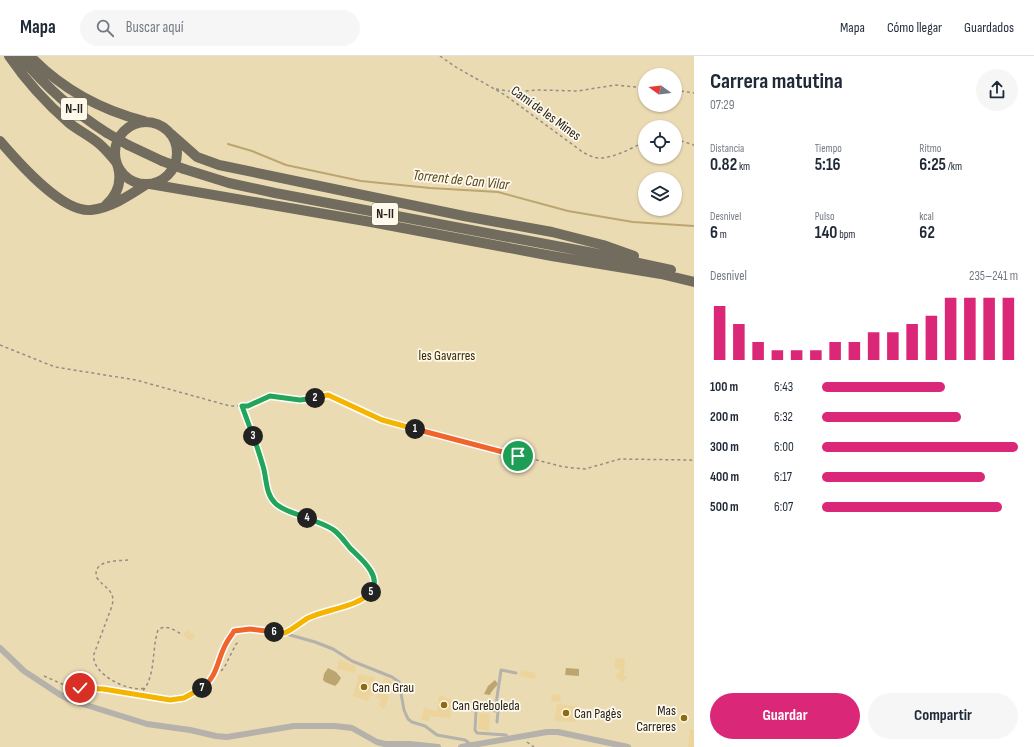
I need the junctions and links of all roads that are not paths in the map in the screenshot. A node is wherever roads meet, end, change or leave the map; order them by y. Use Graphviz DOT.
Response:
graph roads {
  1 [pos="9,56"];
  2 [pos="20,56"];
  3 [pos="30,56"];
  4 [pos="146,122"];
  5 [pos="171,134"];
  6 [pos="0,135"];
  7 [pos="0,141"];
  8 [pos="13,156"];
  9 [pos="117,164"];
  10 [pos="148,184"];
  11 [pos="103,207"];
  12 [pos="657,266"];
  13 [pos="694,277"];
  14 [pos="694,282"];
  15 [pos="0,648"];
  16 [pos="516,673"];
  17 [pos="209,682"];
  18 [pos="495,711"];
  19 [pos="497,722"];
  20 [pos="509,739"];
  21 [pos="470,746"];
  22 [pos="438,747"];
  23 [pos="461,747"];
  24 [pos="628,747"];
  1 -- 9 [label="highway"];
  2 -- 12 [label="highway, N-II, bridge"];
  3 -- 4 [label="highway"];
  4 -- 5 [label="highway"];
  4 -- 9 [label="highway"];
  5 -- 10 [label="highway"];
  5 -- 12 [label="highway"];
  6 -- 8 [label="highway"];
  7 -- 8 [label="highway"];
  8 -- 11 [label="highway"];
  9 -- 10 [label="highway"];
  9 -- 11 [label="highway"];
  10 -- 11 [label="highway"];
  10 -- 14 [label="highway"];
  12 -- 13 [label="highway, N-II"];
  15 -- 22 [label="street"];
  16 -- 18 [label="lane"];
  17 -- 21 [label="lane"];
  18 -- 19 [label="lane"];
  18 -- 20 [label="lane"];
  20 -- 21 [label="street"];
  20 -- 24 [label="street"];
  21 -- 23 [label="street"];
}
